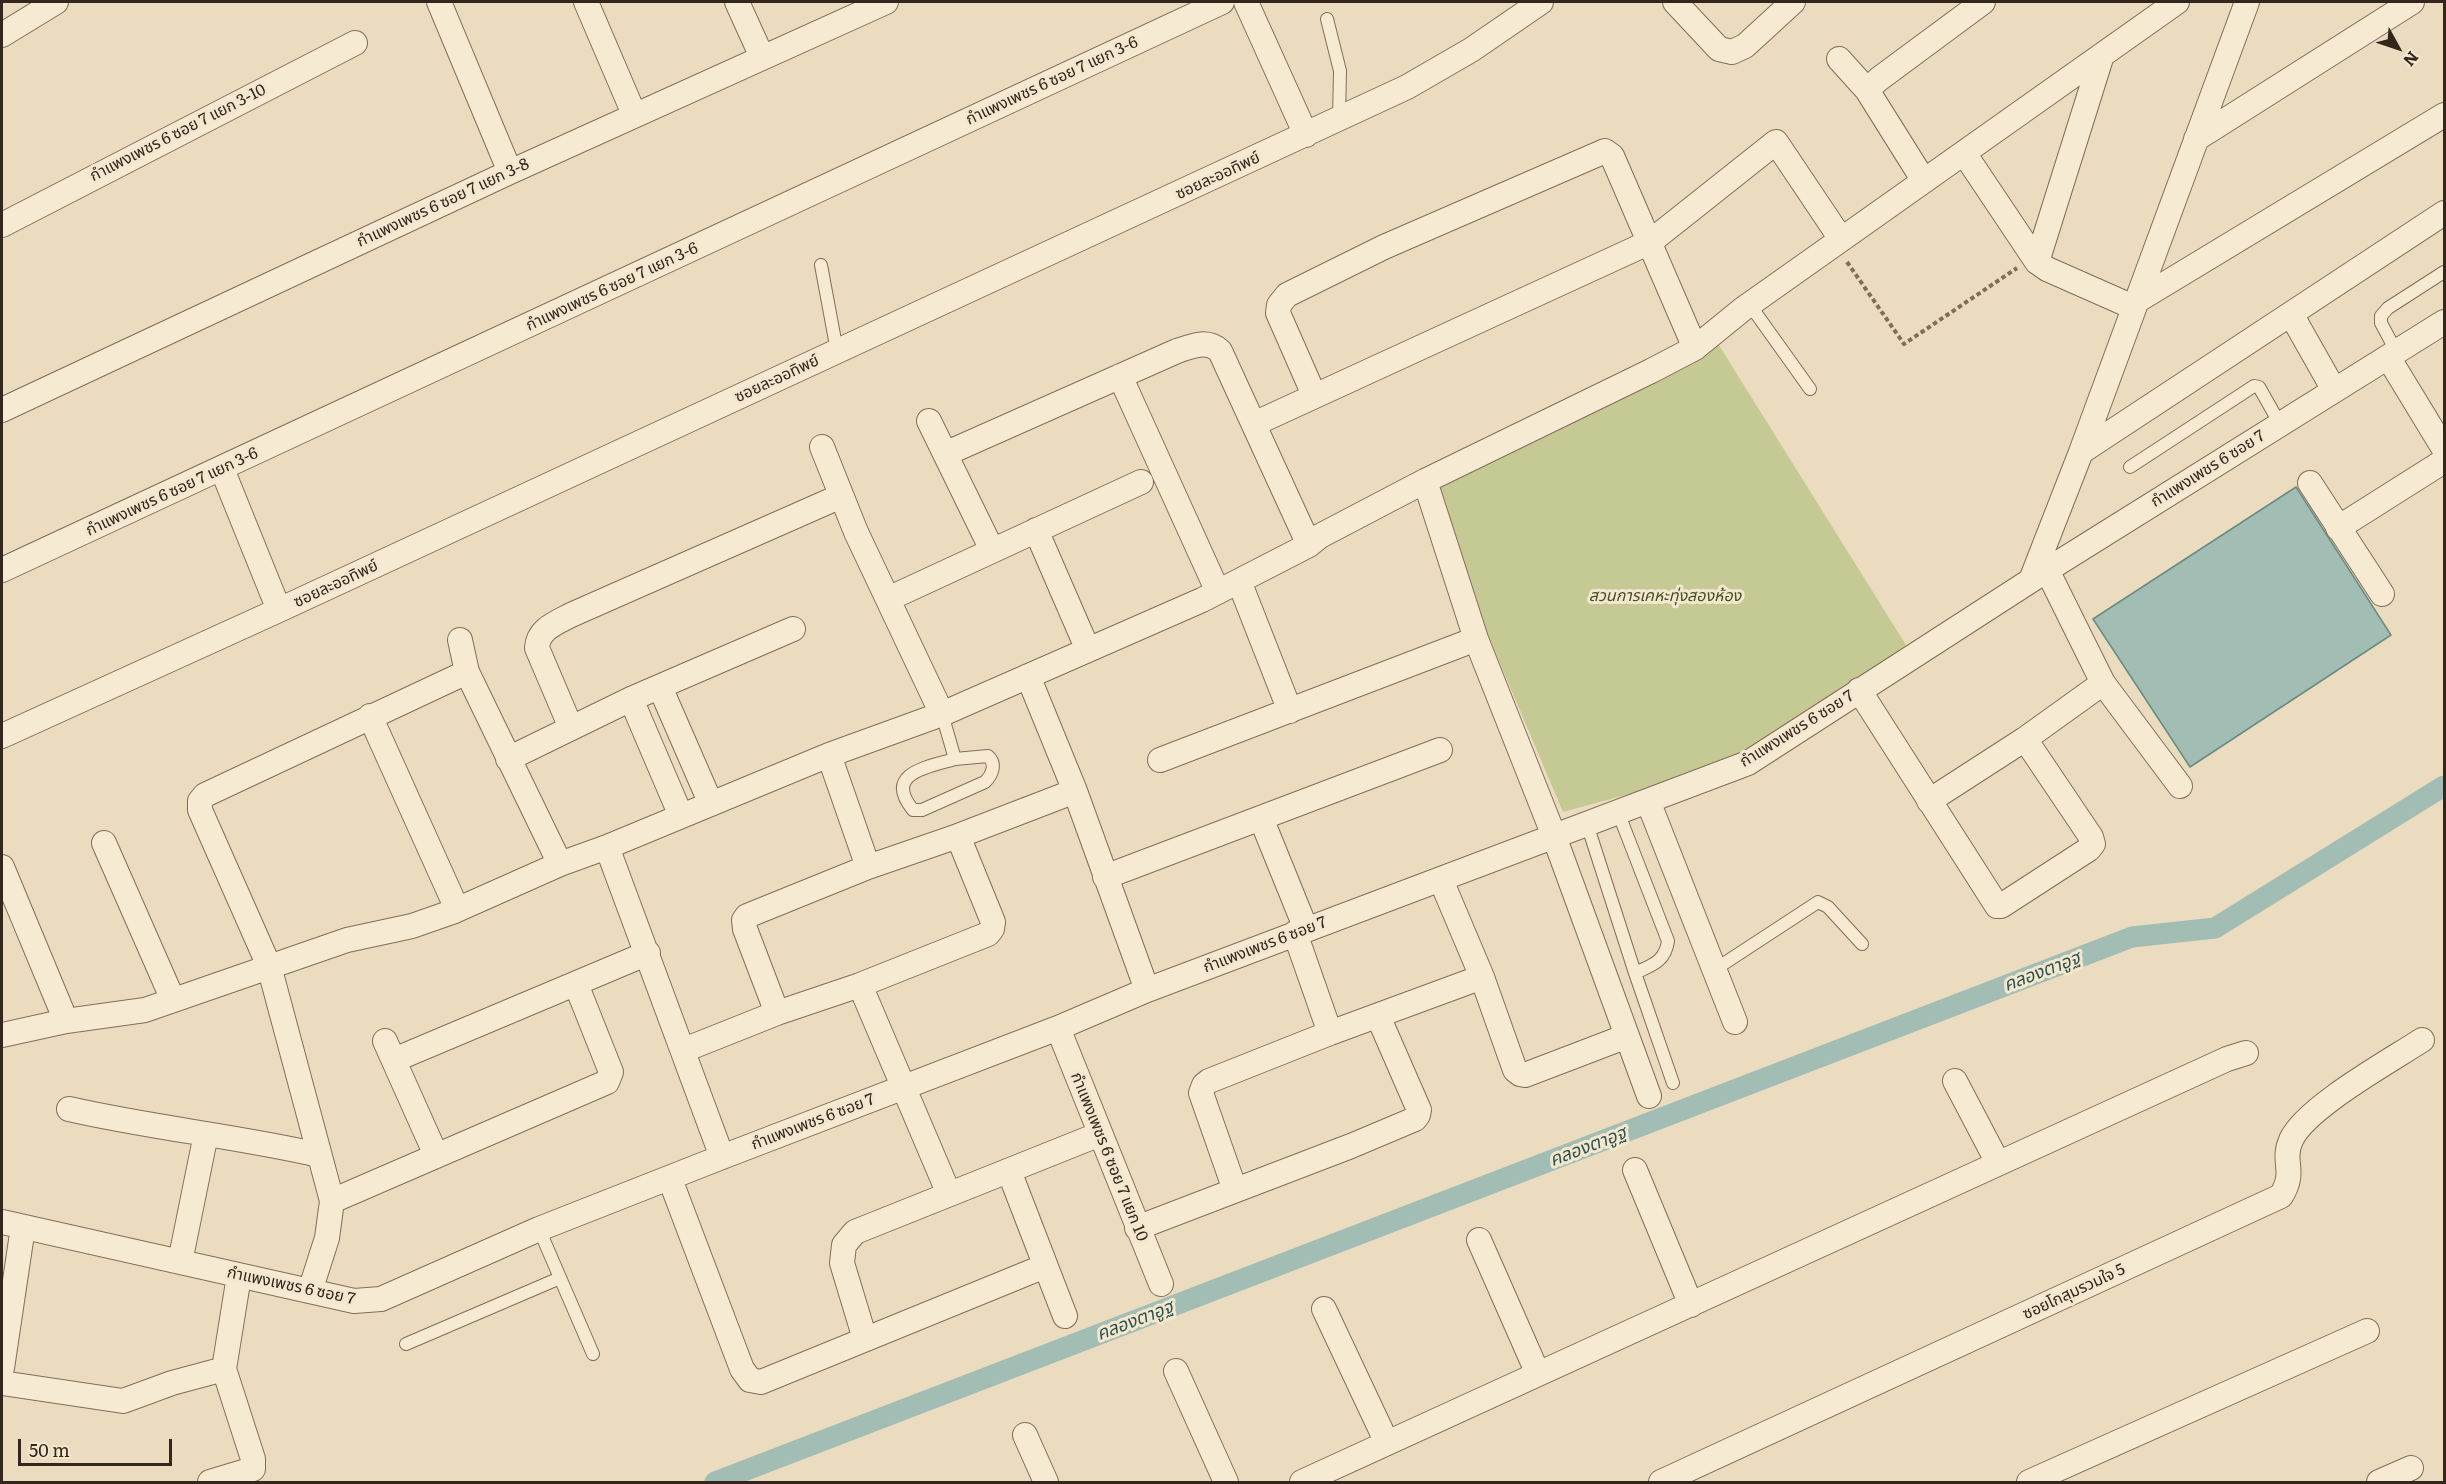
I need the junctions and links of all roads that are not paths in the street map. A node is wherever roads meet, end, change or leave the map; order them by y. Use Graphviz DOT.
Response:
graph roads {
  1 [pos="56,2"];
  2 [pos="439,2"];
  3 [pos="586,2"];
  4 [pos="737,2"];
  5 [pos="886,2"];
  6 [pos="1222,2"];
  7 [pos="1246,2"];
  8 [pos="1541,2"];
  9 [pos="1675,2"];
  10 [pos="1792,2"];
  11 [pos="1983,2"];
  12 [pos="2177,2"];
  13 [pos="2247,2"];
  14 [pos="2412,2"];
  15 [pos="1327,19"];
  16 [pos="2,35"];
  17 [pos="355,43"];
  18 [pos="2102,54"];
  19 [pos="762,57"];
  20 [pos="1839,59"];
  21 [pos="1867,90"];
  22 [pos="634,114"];
  23 [pos="2445,116"];
  24 [pos="1338,119"];
  25 [pos="1306,135"];
  26 [pos="2196,139"];
  27 [pos="1964,153"];
  28 [pos="510,172"];
  29 [pos="1924,181"];
  30 [pos="2445,213"];
  31 [pos="2,225"];
  32 [pos="1650,242"];
  33 [pos="1838,242"];
  34 [pos="2035,260"];
  35 [pos="821,265"];
  36 [pos="2445,272"];
  37 [pos="2134,304"];
  38 [pos="1750,305"];
  39 [pos="2291,314"];
  40 [pos="2445,322"];
  41 [pos="1695,348"];
  42 [pos="837,351"];
  43 [pos="2392,354"];
  44 [pos="1120,376"];
  45 [pos="1810,389"];
  46 [pos="2334,390"];
  47 [pos="1314,395"];
  48 [pos="2,410"];
  49 [pos="929,421"];
  50 [pos="1254,424"];
  51 [pos="2280,424"];
  52 [pos="822,447"];
  53 [pos="2445,449"];
  54 [pos="2081,452"];
  55 [pos="945,454"];
  56 [pos="2445,461"];
  57 [pos="2130,467"];
  58 [pos="222,469"];
  59 [pos="1425,481"];
  60 [pos="1141,482"];
  61 [pos="2310,483"];
  62 [pos="841,496"];
  63 [pos="2338,528"];
  64 [pos="1036,530"];
  65 [pos="1310,545"];
  66 [pos="992,550"];
  67 [pos="2,570"];
  68 [pos="2039,575"];
  69 [pos="1239,581"];
  70 [pos="1218,592"];
  71 [pos="2382,594"];
  72 [pos="888,599"];
  73 [pos="279,610"];
  74 [pos="793,629"];
  75 [pos="1476,639"];
  76 [pos="460,640"];
  77 [pos="1088,650"];
  78 [pos="466,672"];
  79 [pos="1028,676"];
  80 [pos="2103,683"];
  81 [pos="660,687"];
  82 [pos="1859,690"];
  83 [pos="631,699"];
  84 [pos="1290,711"];
  85 [pos="942,714"];
  86 [pos="370,716"];
  87 [pos="571,728"];
  88 [pos="2,736"];
  89 [pos="2025,739"];
  90 [pos="1440,750"];
  91 [pos="829,755"];
  92 [pos="508,759"];
  93 [pos="955,759"];
  94 [pos="1160,760"];
  95 [pos="2180,786"];
  96 [pos="1075,791"];
  97 [pos="1648,801"];
  98 [pos="1929,801"];
  99 [pos="711,804"];
  100 [pos="1618,812"];
  101 [pos="681,816"];
  102 [pos="1261,818"];
  103 [pos="1587,824"];
  104 [pos="958,836"];
  105 [pos="1554,836"];
  106 [pos="104,843"];
  107 [pos="607,847"];
  108 [pos="560,864"];
  109 [pos="2,867"];
  110 [pos="868,867"];
  111 [pos="1105,877"];
  112 [pos="1441,880"];
  113 [pos="6,891"];
  114 [pos="457,909"];
  115 [pos="1300,931"];
  116 [pos="1862,944"];
  117 [pos="648,953"];
  118 [pos="269,966"];
  119 [pos="1714,970"];
  120 [pos="1635,973"];
  121 [pos="1482,977"];
  122 [pos="576,984"];
  123 [pos="860,985"];
  124 [pos="1147,990"];
  125 [pos="173,1000"];
  126 [pos="777,1013"];
  127 [pos="1378,1016"];
  128 [pos="66,1021"];
  129 [pos="1735,1022"];
  130 [pos="1058,1028"];
  131 [pos="1330,1033"];
  132 [pos="2,1035"];
  133 [pos="1627,1036"];
  134 [pos="2422,1040"];
  135 [pos="684,1050"];
  136 [pos="2246,1053"];
  137 [pos="1955,1081"];
  138 [pos="1673,1083"];
  139 [pos="904,1088"];
  140 [pos="1649,1096"];
  141 [pos="69,1109"];
  142 [pos="206,1134"];
  143 [pos="1100,1134"];
  144 [pos="319,1155"];
  145 [pos="436,1155"];
  146 [pos="722,1156"];
  147 [pos="1998,1163"];
  148 [pos="1635,1170"];
  149 [pos="1009,1171"];
  150 [pos="670,1179"];
  151 [pos="1235,1190"];
  152 [pos="949,1194"];
  153 [pos="332,1201"];
  154 [pos="12,1225"];
  155 [pos="1137,1228"];
  156 [pos="539,1229"];
  157 [pos="1479,1240"];
  158 [pos="180,1262"];
  159 [pos="1046,1266"];
  160 [pos="239,1276"];
  161 [pos="560,1278"];
  162 [pos="1161,1284"];
  163 [pos="310,1291"];
  164 [pos="1691,1305"];
  165 [pos="1324,1309"];
  166 [pos="1065,1316"];
  167 [pos="2367,1331"];
  168 [pos="865,1339"];
  169 [pos="406,1344"];
  170 [pos="593,1353"];
  171 [pos="2,1368"];
  172 [pos="224,1369"];
  173 [pos="1176,1371"];
  174 [pos="1538,1374"];
  175 [pos="2,1383"];
  176 [pos="1025,1435"];
  177 [pos="1388,1443"];
  178 [pos="2411,1468"];
  179 [pos="256,1476"];
  180 [pos="210,1482"];
  181 [pos="1046,1482"];
  182 [pos="1226,1482"];
  183 [pos="1302,1482"];
  184 [pos="1661,1482"];
  185 [pos="2029,1482"];
  186 [pos="2379,1482"];
  1 -- 16 [label="street"];
  2 -- 28 [label="street"];
  3 -- 22 [label="street"];
  4 -- 19 [label="street"];
  5 -- 19 [label="street, กำแพงเพชร 6 ซอย 7 แยก 3-8"];
  6 -- 58 [label="street, กำแพงเพชร 6 ซอย 7 แยก 3-6"];
  7 -- 25 [label="street"];
  8 -- 24 [label="street, ซอยละออทิพย์"];
  9 -- 10 [label="street"];
  11 -- 21 [label="street"];
  12 -- 18 [label="street"];
  13 -- 26 [label="street"];
  14 -- 26 [label="street"];
  15 -- 24 [label="lane"];
  17 -- 31 [label="street, กำแพงเพชร 6 ซอย 7 แยก 3-10"];
  18 -- 27 [label="street"];
  18 -- 34 [label="street"];
  19 -- 22 [label="street, กำแพงเพชร 6 ซอย 7 แยก 3-8"];
  20 -- 21 [label="street"];
  21 -- 29 [label="street"];
  22 -- 28 [label="street, กำแพงเพชร 6 ซอย 7 แยก 3-8"];
  23 -- 37 [label="street"];
  24 -- 25 [label="street, ซอยละออทิพย์"];
  25 -- 42 [label="street, ซอยละออทิพย์"];
  26 -- 37 [label="street"];
  27 -- 29 [label="street"];
  27 -- 34 [label="street"];
  28 -- 48 [label="street, กำแพงเพชร 6 ซอย 7 แยก 3-8"];
  29 -- 33 [label="street"];
  30 -- 39 [label="street"];
  32 -- 33 [label="street"];
  32 -- 41 [label="street"];
  32 -- 47 [label="street"];
  32 -- 47 [label="street"];
  33 -- 38 [label="street"];
  34 -- 37 [label="street"];
  35 -- 42 [label="lane"];
  36 -- 43 [label="lane"];
  37 -- 54 [label="street"];
  38 -- 41 [label="street"];
  38 -- 45 [label="lane"];
  39 -- 46 [label="street"];
  39 -- 54 [label="street"];
  40 -- 43 [label="street, กำแพงเพชร 6 ซอย 7"];
  41 -- 59 [label="street"];
  42 -- 73 [label="street, ซอยละออทิพย์"];
  43 -- 46 [label="street, กำแพงเพชร 6 ซอย 7"];
  43 -- 53 [label="street"];
  44 -- 50 [label="street"];
  44 -- 55 [label="street"];
  44 -- 70 [label="street"];
  46 -- 51 [label="street, กำแพงเพชร 6 ซอย 7"];
  47 -- 50 [label="street"];
  49 -- 55 [label="street"];
  50 -- 65 [label="street"];
  51 -- 57 [label="lane"];
  51 -- 68 [label="street, กำแพงเพชร 6 ซอย 7"];
  52 -- 62 [label="street"];
  54 -- 68 [label="street"];
  55 -- 66 [label="street"];
  56 -- 63 [label="street"];
  58 -- 67 [label="street, กำแพงเพชร 6 ซอย 7 แยก 3-6"];
  58 -- 73 [label="street"];
  59 -- 65 [label="street"];
  59 -- 75 [label="street"];
  60 -- 64 [label="street"];
  61 -- 63 [label="street"];
  62 -- 72 [label="street"];
  62 -- 87 [label="street"];
  63 -- 71 [label="street"];
  64 -- 66 [label="street"];
  64 -- 77 [label="street"];
  65 -- 69 [label="street"];
  66 -- 72 [label="street"];
  68 -- 80 [label="street"];
  68 -- 82 [label="street, กำแพงเพชร 6 ซอย 7"];
  69 -- 70 [label="street"];
  69 -- 84 [label="street"];
  70 -- 77 [label="street"];
  72 -- 85 [label="street"];
  73 -- 88 [label="street, ซอยละออทิพย์"];
  74 -- 81 [label="street"];
  75 -- 84 [label="street"];
  75 -- 105 [label="street"];
  76 -- 78 [label="street"];
  77 -- 79 [label="street"];
  78 -- 86 [label="street"];
  78 -- 92 [label="street"];
  79 -- 85 [label="street"];
  79 -- 96 [label="street"];
  80 -- 89 [label="street"];
  80 -- 95 [label="street"];
  81 -- 83 [label="street"];
  81 -- 99 [label="street"];
  82 -- 97 [label="street, กำแพงเพชร 6 ซอย 7"];
  82 -- 98 [label="street"];
  83 -- 87 [label="street"];
  83 -- 101 [label="street"];
  84 -- 94 [label="street"];
  85 -- 91 [label="street"];
  85 -- 93 [label="lane"];
  86 -- 114 [label="street"];
  86 -- 118 [label="street"];
  87 -- 92 [label="street"];
  89 -- 98 [label="street"];
  89 -- 98 [label="street"];
  90 -- 102 [label="street"];
  91 -- 99 [label="street"];
  91 -- 110 [label="street"];
  92 -- 108 [label="street"];
  93 -- 93 [label="lane"];
  96 -- 104 [label="street"];
  96 -- 111 [label="street"];
  97 -- 100 [label="street, กำแพงเพชร 6 ซอย 7"];
  97 -- 119 [label="street"];
  99 -- 101 [label="street"];
  100 -- 103 [label="street, กำแพงเพชร 6 ซอย 7"];
  100 -- 120 [label="lane"];
  101 -- 107 [label="street"];
  102 -- 111 [label="street"];
  102 -- 115 [label="street"];
  103 -- 105 [label="street, กำแพงเพชร 6 ซอย 7"];
  103 -- 120 [label="lane"];
  104 -- 110 [label="street"];
  104 -- 123 [label="street"];
  105 -- 112 [label="street, กำแพงเพชร 6 ซอย 7"];
  105 -- 133 [label="street"];
  106 -- 125 [label="street"];
  107 -- 108 [label="street"];
  107 -- 117 [label="street"];
  108 -- 114 [label="street"];
  109 -- 113 [label="street"];
  110 -- 126 [label="street"];
  111 -- 124 [label="street"];
  112 -- 115 [label="street, กำแพงเพชร 6 ซอย 7"];
  112 -- 121 [label="street"];
  113 -- 128 [label="street"];
  114 -- 118 [label="street"];
  115 -- 124 [label="street, กำแพงเพชร 6 ซอย 7"];
  115 -- 131 [label="street"];
  116 -- 119 [label="lane"];
  117 -- 122 [label="street"];
  117 -- 135 [label="street"];
  118 -- 125 [label="street"];
  118 -- 144 [label="street"];
  119 -- 129 [label="street"];
  120 -- 138 [label="lane"];
  121 -- 127 [label="street"];
  121 -- 133 [label="street"];
  122 -- 145 [label="street"];
  122 -- 145 [label="street"];
  123 -- 126 [label="street"];
  123 -- 139 [label="street"];
  124 -- 130 [label="street, กำแพงเพชร 6 ซอย 7"];
  125 -- 128 [label="street"];
  126 -- 135 [label="street"];
  127 -- 131 [label="street"];
  127 -- 151 [label="street"];
  128 -- 132 [label="street"];
  130 -- 139 [label="street, กำแพงเพชร 6 ซอย 7"];
  130 -- 143 [label="street, กำแพงเพชร 6 ซอย 7 แยก 10"];
  131 -- 151 [label="street"];
  133 -- 140 [label="street"];
  134 -- 184 [label="street, ซอยโกสุมรวมใจ 5"];
  135 -- 146 [label="street"];
  136 -- 147 [label="street"];
  137 -- 147 [label="street"];
  139 -- 146 [label="street, กำแพงเพชร 6 ซอย 7"];
  139 -- 152 [label="street"];
  141 -- 142 [label="street"];
  142 -- 144 [label="street"];
  142 -- 158 [label="street"];
  143 -- 149 [label="street"];
  143 -- 155 [label="street, กำแพงเพชร 6 ซอย 7 แยก 10"];
  144 -- 153 [label="street"];
  145 -- 153 [label="street"];
  146 -- 150 [label="street, กำแพงเพชร 6 ซอย 7"];
  147 -- 164 [label="street"];
  148 -- 164 [label="street"];
  149 -- 152 [label="street"];
  149 -- 159 [label="street"];
  150 -- 156 [label="street, กำแพงเพชร 6 ซอย 7"];
  150 -- 168 [label="street"];
  151 -- 155 [label="street"];
  152 -- 168 [label="street"];
  153 -- 163 [label="street"];
  154 -- 158 [label="street, กำแพงเพชร 6 ซอย 7"];
  154 -- 171 [label="street"];
  155 -- 162 [label="street, กำแพงเพชร 6 ซอย 7 แยก 10"];
  156 -- 161 [label="lane"];
  156 -- 163 [label="street, กำแพงเพชร 6 ซอย 7"];
  157 -- 174 [label="street"];
  158 -- 160 [label="street, กำแพงเพชร 6 ซอย 7"];
  159 -- 166 [label="street"];
  159 -- 168 [label="street"];
  160 -- 163 [label="street, กำแพงเพชร 6 ซอย 7"];
  160 -- 172 [label="street"];
  161 -- 169 [label="lane"];
  161 -- 170 [label="lane"];
  164 -- 174 [label="street"];
  165 -- 177 [label="street"];
  167 -- 185 [label="street"];
  172 -- 175 [label="street"];
  172 -- 179 [label="street"];
  173 -- 182 [label="street"];
  174 -- 177 [label="street"];
  176 -- 181 [label="street"];
  177 -- 183 [label="street"];
  178 -- 186 [label="street"];
  179 -- 180 [label="street"];
}
